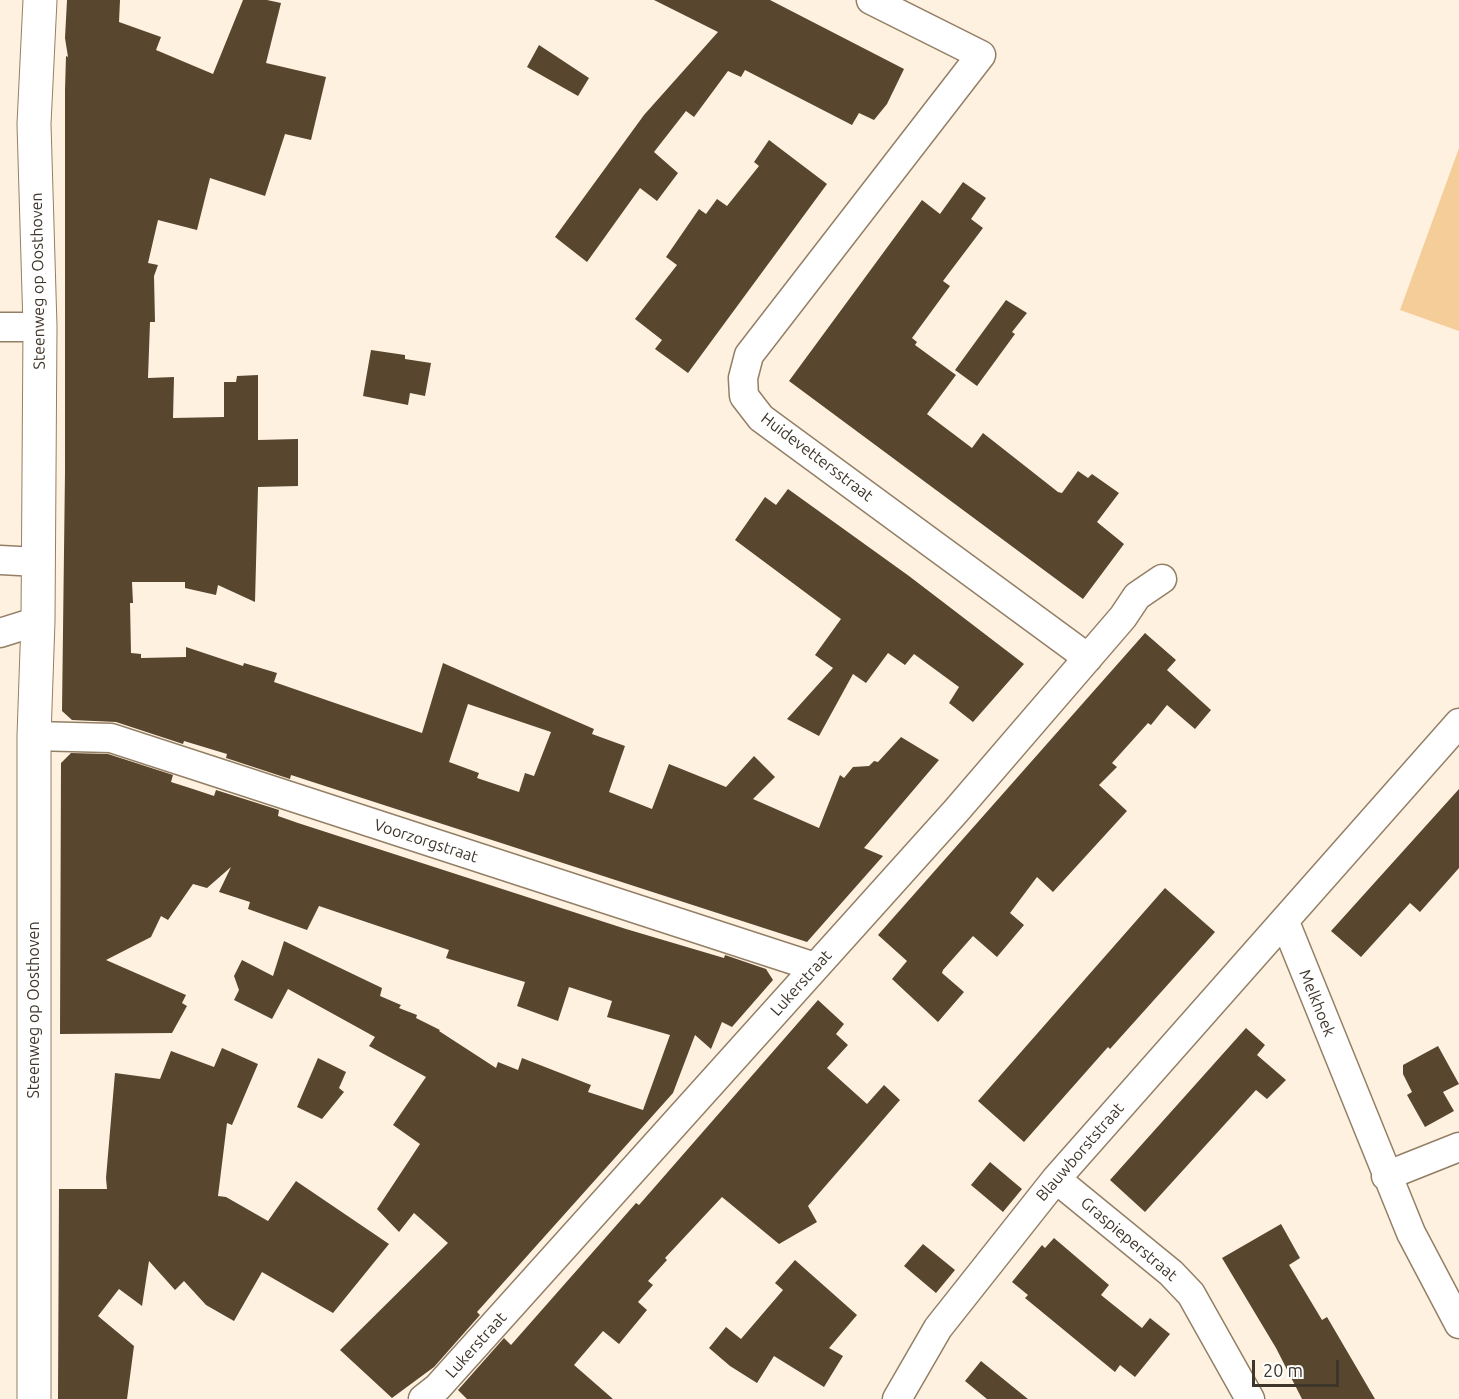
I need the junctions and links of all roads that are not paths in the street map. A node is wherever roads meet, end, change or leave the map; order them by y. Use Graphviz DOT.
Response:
graph roads {
  1 [pos="40,0"];
  2 [pos="871,0"];
  3 [pos="0,327"];
  4 [pos="40,327"];
  5 [pos="0,560"];
  6 [pos="38,562"];
  7 [pos="1162,579"];
  8 [pos="38,621"];
  9 [pos="0,633"];
  10 [pos="1088,658"];
  11 [pos="1459,723"];
  12 [pos="34,736"];
  13 [pos="1285,922"];
  14 [pos="815,967"];
  15 [pos="1459,1147"];
  16 [pos="1386,1176"];
  17 [pos="1056,1179"];
  18 [pos="1459,1324"];
  19 [pos="436,1395"];
  20 [pos="34,1399"];
  21 [pos="897,1399"];
  22 [pos="1250,1399"];
  1 -- 4 [label="street, Steenweg op Oosthoven"];
  2 -- 10 [label="street, Huidevettersstraat"];
  3 -- 4 [label="street"];
  4 -- 6 [label="street, Steenweg op Oosthoven"];
  5 -- 6 [label="street"];
  6 -- 8 [label="street, Steenweg op Oosthoven"];
  7 -- 10 [label="street, Lukerstraat"];
  8 -- 9 [label="street"];
  8 -- 12 [label="street, Steenweg op Oosthoven"];
  10 -- 14 [label="street, Lukerstraat"];
  11 -- 13 [label="street"];
  12 -- 14 [label="street, Voorzorgstraat"];
  12 -- 20 [label="street, Steenweg op Oosthoven"];
  13 -- 16 [label="street, Melkhoek"];
  13 -- 17 [label="street, Blauwborststraat"];
  14 -- 19 [label="street, Lukerstraat"];
  15 -- 16 [label="street"];
  16 -- 18 [label="street, Melkhoek"];
  17 -- 21 [label="street, Blauwborststraat"];
  17 -- 22 [label="street, Graspieperstraat"];
}
